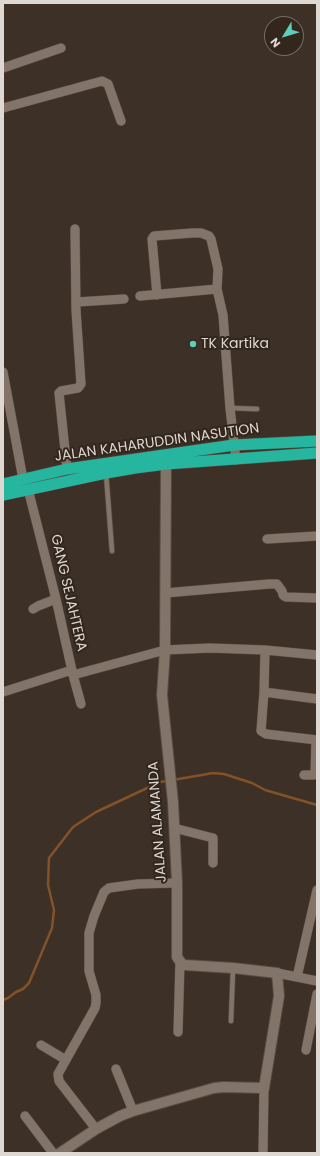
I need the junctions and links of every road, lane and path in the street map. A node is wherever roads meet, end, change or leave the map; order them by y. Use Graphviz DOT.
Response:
graph roads {
  1 [pos="61,48"];
  2 [pos="3,68"];
  3 [pos="3,108"];
  4 [pos="121,121"];
  5 [pos="75,229"];
  6 [pos="217,289"];
  7 [pos="157,295"];
  8 [pos="140,296"];
  9 [pos="124,299"];
  10 [pos="77,302"];
  11 [pos="3,372"];
  12 [pos="230,408"];
  13 [pos="257,409"];
  14 [pos="317,441"];
  15 [pos="234,445"];
  16 [pos="317,453"];
  17 [pos="236,460"];
  18 [pos="166,464"];
  19 [pos="67,469"];
  20 [pos="106,473"];
  21 [pos="3,484"];
  22 [pos="26,484"];
  23 [pos="3,495"];
  24 [pos="317,536"];
  25 [pos="267,539"];
  26 [pos="112,551"];
  27 [pos="165,593"];
  28 [pos="317,598"];
  29 [pos="56,599"];
  30 [pos="33,609"];
  31 [pos="165,650"];
  32 [pos="265,650"];
  33 [pos="317,655"];
  34 [pos="72,673"];
  35 [pos="3,692"];
  36 [pos="264,692"];
  37 [pos="317,699"];
  38 [pos="82,704"];
  39 [pos="317,740"];
  40 [pos="304,776"];
  41 [pos="174,828"];
  42 [pos="213,863"];
  43 [pos="177,883"];
  44 [pos="317,890"];
  45 [pos="180,961"];
  46 [pos="233,968"];
  47 [pos="277,972"];
  48 [pos="297,977"];
  49 [pos="317,981"];
  50 [pos="317,994"];
  51 [pos="231,1021"];
  52 [pos="178,1032"];
  53 [pos="41,1045"];
  54 [pos="306,1050"];
  55 [pos="66,1060"];
  56 [pos="116,1069"];
  57 [pos="264,1088"];
  58 [pos="133,1111"];
  59 [pos="25,1116"];
  60 [pos="96,1129"];
  61 [pos="53,1153"];
  62 [pos="60,1153"];
  63 [pos="263,1153"];
  1 -- 2 [label="street"];
  3 -- 4 [label="street"];
  5 -- 10 [label="street"];
  6 -- 7 [label="street"];
  6 -- 7 [label="street"];
  6 -- 12 [label="street"];
  7 -- 8 [label="street"];
  9 -- 10 [label="street"];
  10 -- 19 [label="street"];
  11 -- 22 [label="street, GANG SEJAHTERA"];
  12 -- 13 [label="lane"];
  12 -- 15 [label="street"];
  14 -- 15 [label="highway, JALAN KAHARUDDIN NASUTION"];
  15 -- 17 [label="street"];
  15 -- 19 [label="highway, JALAN KAHARUDDIN NASUTION"];
  16 -- 17 [label="highway, JALAN KAHARUDDIN NASUTION"];
  17 -- 18 [label="highway, JALAN KAHARUDDIN NASUTION"];
  18 -- 20 [label="highway, JALAN KAHARUDDIN NASUTION"];
  18 -- 27 [label="street, JALAN ALAMANDA"];
  19 -- 22 [label="highway, JALAN KAHARUDDIN NASUTION"];
  20 -- 22 [label="highway, JALAN KAHARUDDIN NASUTION"];
  20 -- 26 [label="lane"];
  21 -- 22 [label="highway, JALAN KAHARUDDIN NASUTION"];
  22 -- 23 [label="highway, JALAN KAHARUDDIN NASUTION"];
  22 -- 29 [label="street, GANG SEJAHTERA"];
  24 -- 25 [label="street"];
  27 -- 28 [label="street"];
  27 -- 31 [label="street, JALAN ALAMANDA"];
  29 -- 30 [label="street"];
  29 -- 34 [label="street, GANG SEJAHTERA"];
  31 -- 32 [label="street"];
  31 -- 34 [label="street"];
  31 -- 41 [label="street, JALAN ALAMANDA"];
  32 -- 33 [label="street"];
  32 -- 36 [label="street"];
  34 -- 35 [label="street"];
  34 -- 38 [label="street, GANG SEJAHTERA"];
  36 -- 37 [label="street"];
  36 -- 39 [label="street"];
  39 -- 40 [label="street"];
  41 -- 42 [label="street"];
  41 -- 43 [label="street, JALAN ALAMANDA"];
  43 -- 45 [label="street, JALAN ALAMANDA"];
  43 -- 55 [label="street"];
  44 -- 48 [label="street"];
  45 -- 46 [label="street"];
  45 -- 52 [label="street"];
  46 -- 47 [label="street"];
  46 -- 51 [label="lane"];
  47 -- 48 [label="street"];
  47 -- 57 [label="street"];
  48 -- 49 [label="street"];
  50 -- 54 [label="street"];
  53 -- 55 [label="street"];
  55 -- 60 [label="street"];
  56 -- 58 [label="street"];
  57 -- 58 [label="street"];
  57 -- 63 [label="street"];
  58 -- 60 [label="street"];
  59 -- 61 [label="street"];
  60 -- 62 [label="street"];
}
